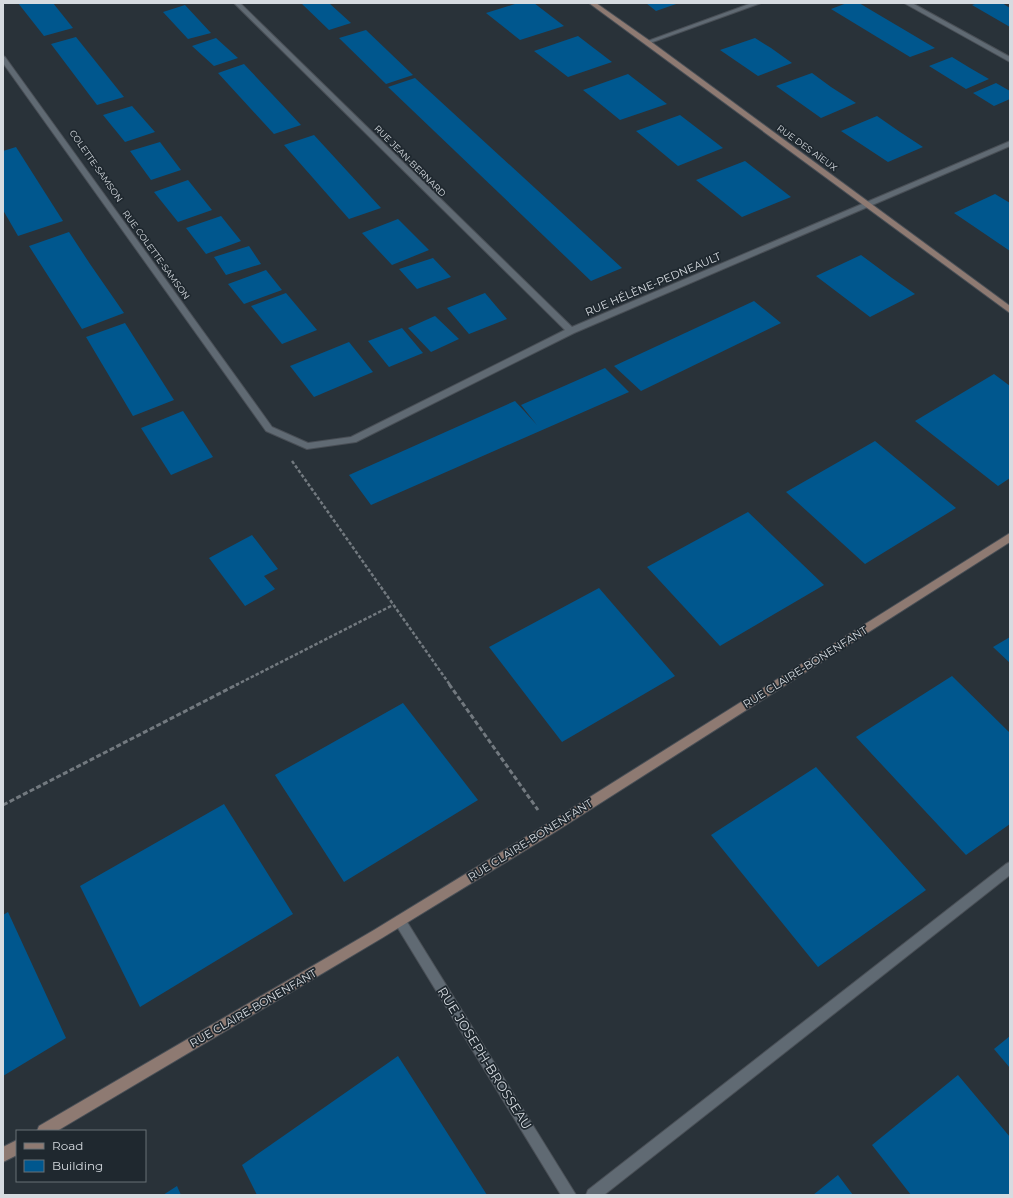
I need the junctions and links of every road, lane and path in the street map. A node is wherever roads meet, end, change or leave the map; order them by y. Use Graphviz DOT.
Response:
graph roads {
  1 [pos="237,3"];
  2 [pos="592,3"];
  3 [pos="758,3"];
  4 [pos="907,3"];
  5 [pos="648,42"];
  6 [pos="3,53"];
  7 [pos="3,58"];
  8 [pos="1010,60"];
  9 [pos="1010,143"];
  10 [pos="869,205"];
  11 [pos="1009,308"];
  12 [pos="571,331"];
  13 [pos="269,429"];
  14 [pos="284,436"];
  15 [pos="307,446"];
  16 [pos="1010,538"];
  17 [pos="393,605"];
  18 [pos="3,805"];
  19 [pos="551,828"];
  20 [pos="1010,868"];
  21 [pos="400,921"];
  22 [pos="46,1130"];
  23 [pos="16,1148"];
  24 [pos="3,1155"];
  25 [pos="569,1195"];
  26 [pos="593,1195"];
  1 -- 12 [label="street, RUE JEAN-BERNARD"];
  2 -- 5 [label="street, RUE DES AÏEUX"];
  3 -- 5 [label="street"];
  4 -- 8 [label="street"];
  5 -- 10 [label="street, RUE DES AÏEUX"];
  6 -- 13 [label="street, COLETTE-SAMSON"];
  7 -- 13 [label="street, RUE COLETTE-SAMSON"];
  9 -- 10 [label="street, RUE HÉLÈNE-PEDNEAULT"];
  10 -- 11 [label="street, RUE DES AÏEUX"];
  10 -- 12 [label="street, RUE HÉLÈNE-PEDNEAULT"];
  12 -- 15 [label="street, RUE HÉLÈNE-PEDNEAULT"];
  13 -- 14 [label="street, RUE COLETTE-SAMSON"];
  14 -- 15 [label="street, RUE COLETTE-SAMSON"];
  14 -- 17 [label="path"];
  16 -- 19 [label="street, RUE CLAIRE-BONENFANT"];
  17 -- 18 [label="path"];
  17 -- 19 [label="path"];
  19 -- 21 [label="street, RUE CLAIRE-BONENFANT"];
  20 -- 26 [label="street"];
  21 -- 22 [label="street, RUE CLAIRE-BONENFANT"];
  21 -- 25 [label="street, RUE JOSEPH-BROSSEAU"];
  23 -- 24 [label="street"];
}
